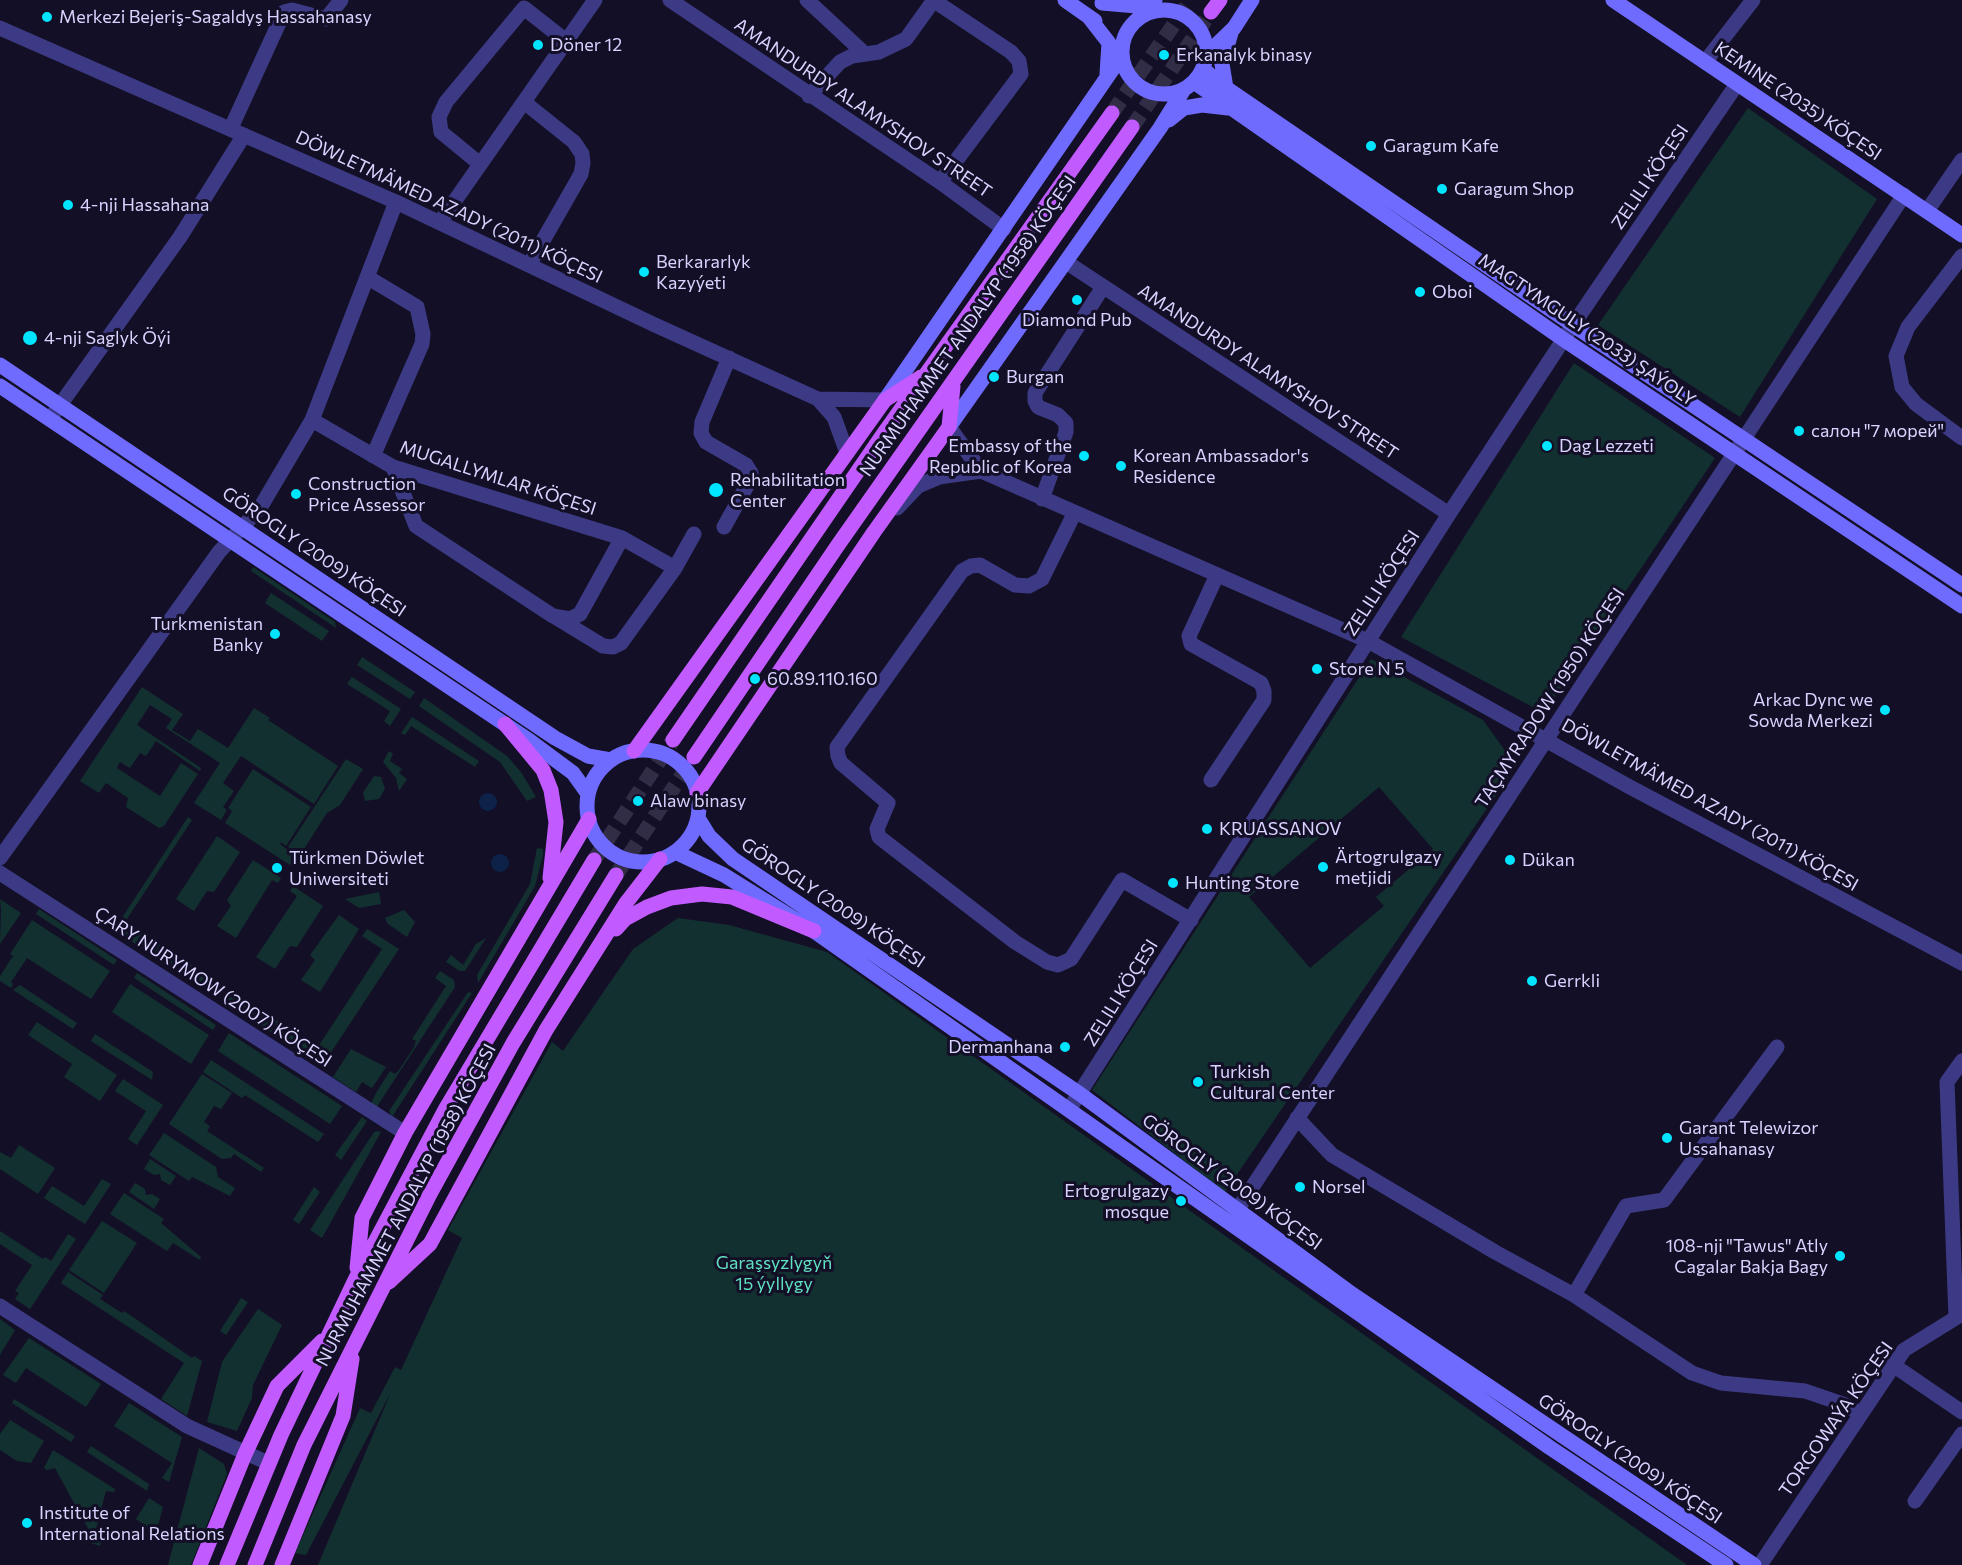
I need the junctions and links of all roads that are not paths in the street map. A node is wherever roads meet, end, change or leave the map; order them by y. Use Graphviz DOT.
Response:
graph roads {
  1 [pos="341,0"];
  2 [pos="595,0"];
  3 [pos="807,0"];
  4 [pos="933,0"];
  5 [pos="1065,0"];
  6 [pos="1157,0"];
  7 [pos="1252,0"];
  8 [pos="1613,0"];
  9 [pos="1753,0"];
  10 [pos="1100,2"];
  11 [pos="680,3"];
  12 [pos="521,4"];
  13 [pos="1088,16"];
  14 [pos="1140,18"];
  15 [pos="0,28"];
  16 [pos="1234,28"];
  17 [pos="566,41"];
  18 [pos="1122,50"];
  19 [pos="864,54"];
  20 [pos="1205,62"];
  21 [pos="1705,62"];
  22 [pos="1106,83"];
  23 [pos="1737,84"];
  24 [pos="1189,87"];
  25 [pos="1226,88"];
  26 [pos="809,96"];
  27 [pos="524,102"];
  28 [pos="1232,108"];
  29 [pos="1113,113"];
  30 [pos="1132,127"];
  31 [pos="1160,128"];
  32 [pos="238,132"];
  33 [pos="1962,160"];
  34 [pos="480,164"];
  35 [pos="940,182"];
  36 [pos="1904,195"];
  37 [pos="396,202"];
  38 [pos="1927,211"];
  39 [pos="440,222"];
  40 [pos="1004,229"];
  41 [pos="1962,235"];
  42 [pos="1962,256"];
  43 [pos="1066,262"];
  44 [pos="529,265"];
  45 [pos="367,277"];
  46 [pos="1103,287"];
  47 [pos="1573,325"];
  48 [pos="1563,339"];
  49 [pos="729,358"];
  50 [pos="0,365"];
  51 [pos="930,370"];
  52 [pos="953,384"];
  53 [pos="0,386"];
  54 [pos="818,399"];
  55 [pos="885,400"];
  56 [pos="60,405"];
  57 [pos="50,419"];
  58 [pos="312,420"];
  59 [pos="949,427"];
  60 [pos="1962,438"];
  61 [pos="1745,440"];
  62 [pos="847,453"];
  63 [pos="1736,455"];
  64 [pos="373,456"];
  65 [pos="393,467"];
  66 [pos="981,471"];
  67 [pos="1042,499"];
  68 [pos="1074,514"];
  69 [pos="1449,514"];
  70 [pos="823,522"];
  71 [pos="243,526"];
  72 [pos="724,527"];
  73 [pos="874,532"];
  74 [pos="693,534"];
  75 [pos="622,538"];
  76 [pos="230,540"];
  77 [pos="838,545"];
  78 [pos="675,568"];
  79 [pos="1217,575"];
  80 [pos="1962,585"];
  81 [pos="1962,606"];
  82 [pos="553,616"];
  83 [pos="1368,640"];
  84 [pos="505,724"];
  85 [pos="1545,738"];
  86 [pos="673,740"];
  87 [pos="634,751"];
  88 [pos="694,757"];
  89 [pos="611,760"];
  90 [pos="1211,780"];
  91 [pos="588,794"];
  92 [pos="697,794"];
  93 [pos="698,818"];
  94 [pos="589,819"];
  95 [pos="675,852"];
  96 [pos="0,858"];
  97 [pos="660,859"];
  98 [pos="594,860"];
  99 [pos="0,873"];
  100 [pos="616,875"];
  101 [pos="543,898"];
  102 [pos="1191,920"];
  103 [pos="814,931"];
  104 [pos="599,946"];
  105 [pos="1962,963"];
  106 [pos="1777,1047"];
  107 [pos="1962,1061"];
  108 [pos="1080,1095"];
  109 [pos="1070,1108"];
  110 [pos="1297,1118"];
  111 [pos="405,1133"];
  112 [pos="1233,1217"];
  113 [pos="356,1278"];
  114 [pos="380,1290"];
  115 [pos="1574,1295"];
  116 [pos="0,1306"];
  117 [pos="1959,1316"];
  118 [pos="331,1332"];
  119 [pos="354,1342"];
  120 [pos="1893,1365"];
  121 [pos="1962,1412"];
  122 [pos="1861,1414"];
  123 [pos="1962,1434"];
  124 [pos="246,1454"];
  125 [pos="268,1463"];
  126 [pos="1915,1501"];
  127 [pos="200,1565"];
  128 [pos="227,1565"];
  129 [pos="255,1565"];
  130 [pos="282,1565"];
  131 [pos="1726,1565"];
  132 [pos="1755,1565"];
  133 [pos="1760,1565"];
  1 -- 32 [label="street"];
  2 -- 17 [label="street"];
  3 -- 19 [label="street"];
  4 -- 19 [label="street"];
  4 -- 35 [label="street"];
  5 -- 13 [label="street"];
  6 -- 10 [label="street"];
  6 -- 14 [label="street"];
  7 -- 16 [label="street"];
  8 -- 21 [label="street, KEMINE (2035) KÖÇESI"];
  9 -- 21 [label="street"];
  10 -- 14 [label="street"];
  11 -- 26 [label="street, AMANDURDY ALAMYSHOV STREET"];
  12 -- 17 [label="street"];
  12 -- 34 [label="street"];
  13 -- 18 [label="street"];
  13 -- 22 [label="street"];
  14 -- 18 [label="street"];
  14 -- 20 [label="street"];
  15 -- 32 [label="street, DÖWLETMÄMED AZADY (2011) KÖÇESI"];
  16 -- 20 [label="street"];
  16 -- 25 [label="street"];
  17 -- 27 [label="street"];
  18 -- 22 [label="street"];
  18 -- 24 [label="street"];
  19 -- 26 [label="street"];
  20 -- 24 [label="street"];
  20 -- 25 [label="street, MAGTYMGULY (2033) ŞAÝOLY"];
  21 -- 23 [label="street, KEMINE (2035) KÖÇESI"];
  22 -- 40 [label="street"];
  23 -- 36 [label="street, KEMINE (2035) KÖÇESI"];
  23 -- 47 [label="street, ZELILI KÖÇESI"];
  24 -- 28 [label="street, MAGTYMGULY (2033) ŞAÝOLY"];
  24 -- 31 [label="street"];
  25 -- 47 [label="street, MAGTYMGULY (2033) ŞAÝOLY"];
  26 -- 35 [label="street, AMANDURDY ALAMYSHOV STREET"];
  27 -- 34 [label="street"];
  27 -- 44 [label="street"];
  28 -- 31 [label="street"];
  28 -- 48 [label="street, MAGTYMGULY (2033) ŞAÝOLY"];
  29 -- 51 [label="main road, NURMUHAMMET ANDALYP (1958) KÖÇESI"];
  30 -- 52 [label="main road, NURMUHAMMET ANDALYP (1958) KÖÇESI"];
  31 -- 43 [label="street"];
  32 -- 37 [label="street, DÖWLETMÄMED AZADY (2011) KÖÇESI"];
  32 -- 56 [label="street"];
  33 -- 38 [label="street"];
  34 -- 39 [label="street"];
  35 -- 40 [label="street, AMANDURDY ALAMYSHOV STREET"];
  36 -- 38 [label="street, KEMINE (2035) KÖÇESI"];
  36 -- 61 [label="street, TAÇMYRADOW (1950) KÖÇESI"];
  37 -- 39 [label="street, DÖWLETMÄMED AZADY (2011) KÖÇESI"];
  37 -- 45 [label="street"];
  38 -- 41 [label="street, KEMINE (2035) KÖÇESI"];
  39 -- 44 [label="street, DÖWLETMÄMED AZADY (2011) KÖÇESI"];
  40 -- 55 [label="street"];
  42 -- 60 [label="street"];
  43 -- 46 [label="street, AMANDURDY ALAMYSHOV STREET"];
  43 -- 59 [label="street"];
  44 -- 49 [label="street, DÖWLETMÄMED AZADY (2011) KÖÇESI"];
  45 -- 58 [label="street"];
  45 -- 64 [label="street"];
  46 -- 67 [label="street"];
  46 -- 69 [label="street, AMANDURDY ALAMYSHOV STREET"];
  47 -- 48 [label="street, ZELILI KÖÇESI"];
  47 -- 61 [label="street, MAGTYMGULY (2033) ŞAÝOLY"];
  48 -- 63 [label="street, MAGTYMGULY (2033) ŞAÝOLY"];
  48 -- 69 [label="street, ZELILI KÖÇESI"];
  49 -- 54 [label="street, DÖWLETMÄMED AZADY (2011) KÖÇESI"];
  49 -- 72 [label="street"];
  50 -- 56 [label="street, GÖROGLY (2009) KÖÇESI"];
  51 -- 55 [label="main road"];
  51 -- 70 [label="main road, NURMUHAMMET ANDALYP (1958) KÖÇESI"];
  52 -- 59 [label="main road"];
  52 -- 77 [label="main road, NURMUHAMMET ANDALYP (1958) KÖÇESI"];
  53 -- 57 [label="street, GÖROGLY (2009) KÖÇESI"];
  54 -- 55 [label="street, DÖWLETMÄMED AZADY (2011) KÖÇESI"];
  54 -- 62 [label="street, NURMUHAMMET ANDALYP (1958) KÖÇESI"];
  55 -- 62 [label="main road"];
  56 -- 57 [label="street"];
  56 -- 71 [label="street, GÖROGLY (2009) KÖÇESI"];
  57 -- 76 [label="street, GÖROGLY (2009) KÖÇESI"];
  58 -- 64 [label="street, MUGALLYMLAR KÖÇESI"];
  58 -- 71 [label="street"];
  59 -- 66 [label="street, DÖWLETMÄMED AZADY (2011) KÖÇESI"];
  59 -- 73 [label="main road"];
  61 -- 63 [label="street, TAÇMYRADOW (1950) KÖÇESI"];
  61 -- 80 [label="street, MAGTYMGULY (2033) ŞAÝOLY"];
  62 -- 70 [label="main road"];
  62 -- 87 [label="main road"];
  63 -- 81 [label="street, MAGTYMGULY (2033) ŞAÝOLY"];
  63 -- 85 [label="street, TAÇMYRADOW (1950) KÖÇESI"];
  64 -- 65 [label="street, MUGALLYMLAR KÖÇESI"];
  65 -- 75 [label="street, MUGALLYMLAR KÖÇESI"];
  65 -- 82 [label="street"];
  66 -- 67 [label="street, DÖWLETMÄMED AZADY (2011) KÖÇESI"];
  66 -- 73 [label="street"];
  67 -- 68 [label="street, DÖWLETMÄMED AZADY (2011) KÖÇESI"];
  68 -- 79 [label="street, DÖWLETMÄMED AZADY (2011) KÖÇESI"];
  68 -- 102 [label="street"];
  69 -- 83 [label="street, ZELILI KÖÇESI"];
  70 -- 86 [label="main road, NURMUHAMMET ANDALYP (1958) KÖÇESI"];
  71 -- 76 [label="street"];
  71 -- 89 [label="street, GÖROGLY (2009) KÖÇESI"];
  73 -- 77 [label="main road"];
  73 -- 92 [label="main road"];
  74 -- 78 [label="street"];
  75 -- 78 [label="street, MUGALLYMLAR KÖÇESI"];
  75 -- 82 [label="street"];
  76 -- 84 [label="street, GÖROGLY (2009) KÖÇESI"];
  76 -- 96 [label="street"];
  77 -- 88 [label="main road, NURMUHAMMET ANDALYP (1958) KÖÇESI"];
  78 -- 82 [label="street"];
  79 -- 83 [label="street, DÖWLETMÄMED AZADY (2011) KÖÇESI"];
  79 -- 90 [label="street"];
  83 -- 85 [label="street, DÖWLETMÄMED AZADY (2011) KÖÇESI"];
  83 -- 102 [label="street, ZELILI KÖÇESI"];
  84 -- 91 [label="street, GÖROGLY (2009) KÖÇESI"];
  84 -- 101 [label="main road"];
  85 -- 105 [label="street, DÖWLETMÄMED AZADY (2011) KÖÇESI"];
  85 -- 110 [label="street, TAÇMYRADOW (1950) KÖÇESI"];
  87 -- 89 [label="street"];
  87 -- 92 [label="street"];
  89 -- 91 [label="street"];
  91 -- 94 [label="street"];
  92 -- 93 [label="street"];
  93 -- 95 [label="street"];
  93 -- 108 [label="street, GÖROGLY (2009) KÖÇESI"];
  94 -- 97 [label="street"];
  94 -- 101 [label="main road"];
  95 -- 97 [label="street"];
  95 -- 103 [label="street, GÖROGLY (2009) KÖÇESI"];
  97 -- 104 [label="main road"];
  98 -- 113 [label="main road, NURMUHAMMET ANDALYP (1958) KÖÇESI"];
  99 -- 111 [label="street, ÇARY NURYMOW (2007) KÖÇESI"];
  100 -- 114 [label="main road, NURMUHAMMET ANDALYP (1958) KÖÇESI"];
  101 -- 111 [label="main road"];
  102 -- 108 [label="street, ZELILI KÖÇESI"];
  103 -- 104 [label="main road"];
  103 -- 109 [label="street, GÖROGLY (2009) KÖÇESI"];
  104 -- 114 [label="main road"];
  106 -- 115 [label="street"];
  107 -- 117 [label="street"];
  108 -- 109 [label="street, ZELILI KÖÇESI"];
  108 -- 112 [label="street, GÖROGLY (2009) KÖÇESI"];
  109 -- 112 [label="street, GÖROGLY (2009) KÖÇESI"];
  110 -- 112 [label="street, TAÇMYRADOW (1950) KÖÇESI"];
  110 -- 115 [label="street"];
  111 -- 113 [label="main road"];
  112 -- 131 [label="street, GÖROGLY (2009) KÖÇESI"];
  112 -- 132 [label="street, GÖROGLY (2009) KÖÇESI"];
  113 -- 118 [label="main road, NURMUHAMMET ANDALYP (1958) KÖÇESI"];
  114 -- 119 [label="main road, NURMUHAMMET ANDALYP (1958) KÖÇESI"];
  115 -- 122 [label="street"];
  116 -- 124 [label="street"];
  117 -- 120 [label="street, TORGOWAÝA KÖÇESI"];
  118 -- 124 [label="main road"];
  118 -- 125 [label="main road, NURMUHAMMET ANDALYP (1958) KÖÇESI"];
  119 -- 129 [label="main road, NURMUHAMMET ANDALYP (1958) KÖÇESI"];
  119 -- 130 [label="main road"];
  120 -- 121 [label="street"];
  120 -- 122 [label="street, TORGOWAÝA KÖÇESI"];
  122 -- 133 [label="street, TORGOWAÝA KÖÇESI"];
  123 -- 126 [label="street"];
  124 -- 125 [label="street"];
  124 -- 127 [label="main road"];
  125 -- 128 [label="main road, NURMUHAMMET ANDALYP (1958) KÖÇESI"];
}
